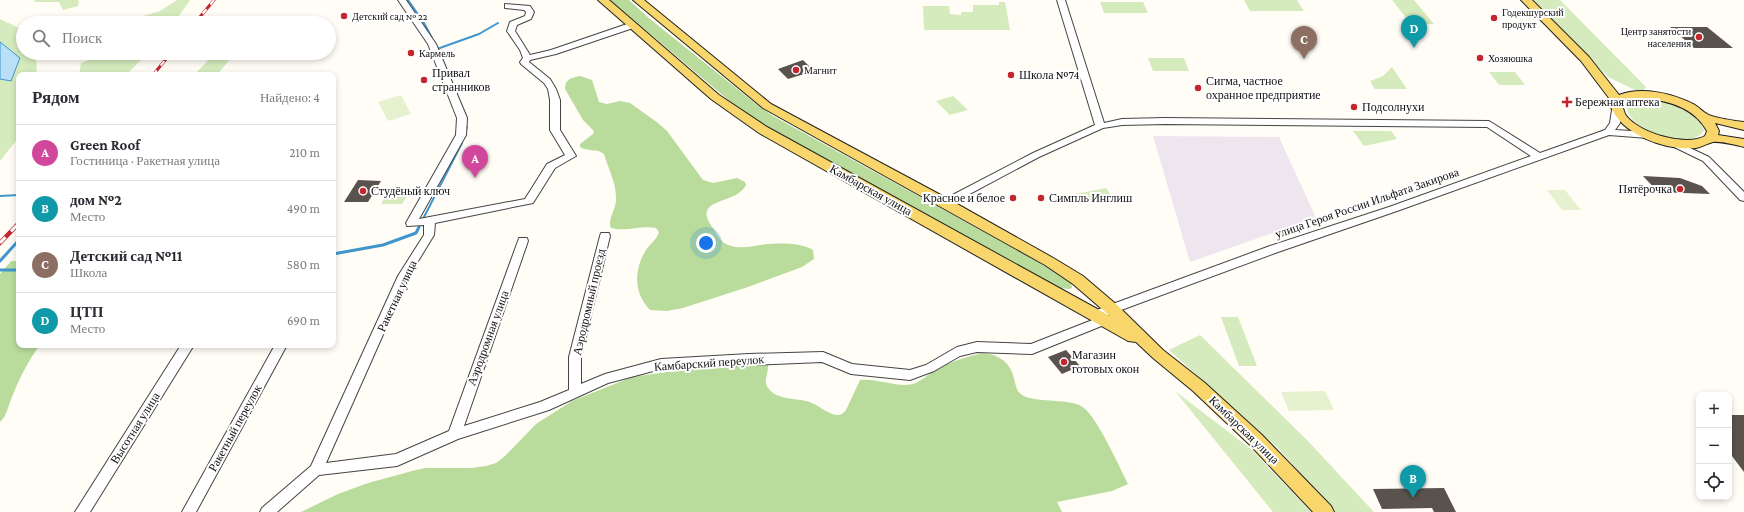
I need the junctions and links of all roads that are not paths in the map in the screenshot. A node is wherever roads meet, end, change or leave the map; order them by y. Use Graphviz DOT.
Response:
graph roads {
  1 [pos="402,0"];
  2 [pos="603,0"];
  3 [pos="638,0"];
  4 [pos="1061,0"];
  5 [pos="1526,0"];
  6 [pos="508,6"];
  7 [pos="632,25"];
  8 [pos="527,58"];
  9 [pos="1595,71"];
  10 [pos="1641,95"];
  11 [pos="1617,106"];
  12 [pos="1704,117"];
  13 [pos="1100,126"];
  14 [pos="1744,126"];
  15 [pos="1608,132"];
  16 [pos="1648,134"];
  17 [pos="1707,140"];
  18 [pos="1668,141"];
  19 [pos="1744,143"];
  20 [pos="1539,157"];
  21 [pos="1706,159"];
  22 [pos="1744,198"];
  23 [pos="945,203"];
  24 [pos="430,221"];
  25 [pos="605,236"];
  26 [pos="522,241"];
  27 [pos="1078,280"];
  28 [pos="1053,291"];
  29 [pos="1112,308"];
  30 [pos="1100,318"];
  31 [pos="186,348"];
  32 [pos="279,348"];
  33 [pos="1158,354"];
  34 [pos="575,393"];
  35 [pos="454,435"];
  36 [pos="316,470"];
  37 [pos="82,512"];
  38 [pos="189,512"];
  39 [pos="267,512"];
  40 [pos="1325,512"];
  1 -- 24 [label="street"];
  2 -- 7 [label="main road, Камбарская улица"];
  3 -- 23 [label="main road, Камбарская улица"];
  4 -- 13 [label="street"];
  5 -- 9 [label="main road"];
  6 -- 8 [label="street"];
  7 -- 8 [label="street"];
  7 -- 28 [label="main road, Камбарская улица"];
  8 -- 24 [label="street"];
  9 -- 10 [label="main road"];
  9 -- 11 [label="main road"];
  10 -- 11 [label="main road"];
  10 -- 12 [label="main road"];
  11 -- 15 [label="street"];
  11 -- 16 [label="main road"];
  12 -- 14 [label="main road"];
  12 -- 17 [label="main road"];
  13 -- 20 [label="street"];
  13 -- 23 [label="street"];
  15 -- 16 [label="street"];
  15 -- 20 [label="street, улица Героя России Ильфата Закирова"];
  16 -- 18 [label="main road"];
  17 -- 18 [label="main road"];
  17 -- 19 [label="main road"];
  17 -- 21 [label="street"];
  18 -- 21 [label="street"];
  20 -- 29 [label="street, улица Героя России Ильфата Закирова"];
  21 -- 22 [label="street"];
  23 -- 27 [label="main road, Камбарская улица"];
  24 -- 36 [label="street, Ракетная улица"];
  25 -- 34 [label="street, Аэродромный проезд"];
  26 -- 35 [label="street, Аэродромная улица"];
  27 -- 28 [label="main road"];
  27 -- 29 [label="main road, Камбарская улица"];
  28 -- 30 [label="main road, Камбарская улица"];
  29 -- 30 [label="street, улица Героя России Ильфата Закирова"];
  29 -- 33 [label="main road, Камбарская улица"];
  30 -- 33 [label="main road, Камбарская улица"];
  30 -- 34 [label="street, Камбарский переулок"];
  31 -- 37 [label="street, Высотная улица"];
  32 -- 38 [label="street, Ракетный переулок"];
  33 -- 40 [label="main road, Камбарская улица"];
  34 -- 35 [label="street, Камбарский переулок"];
  35 -- 36 [label="street, Камбарский переулок"];
  36 -- 39 [label="street, Ракетная улица"];
}
